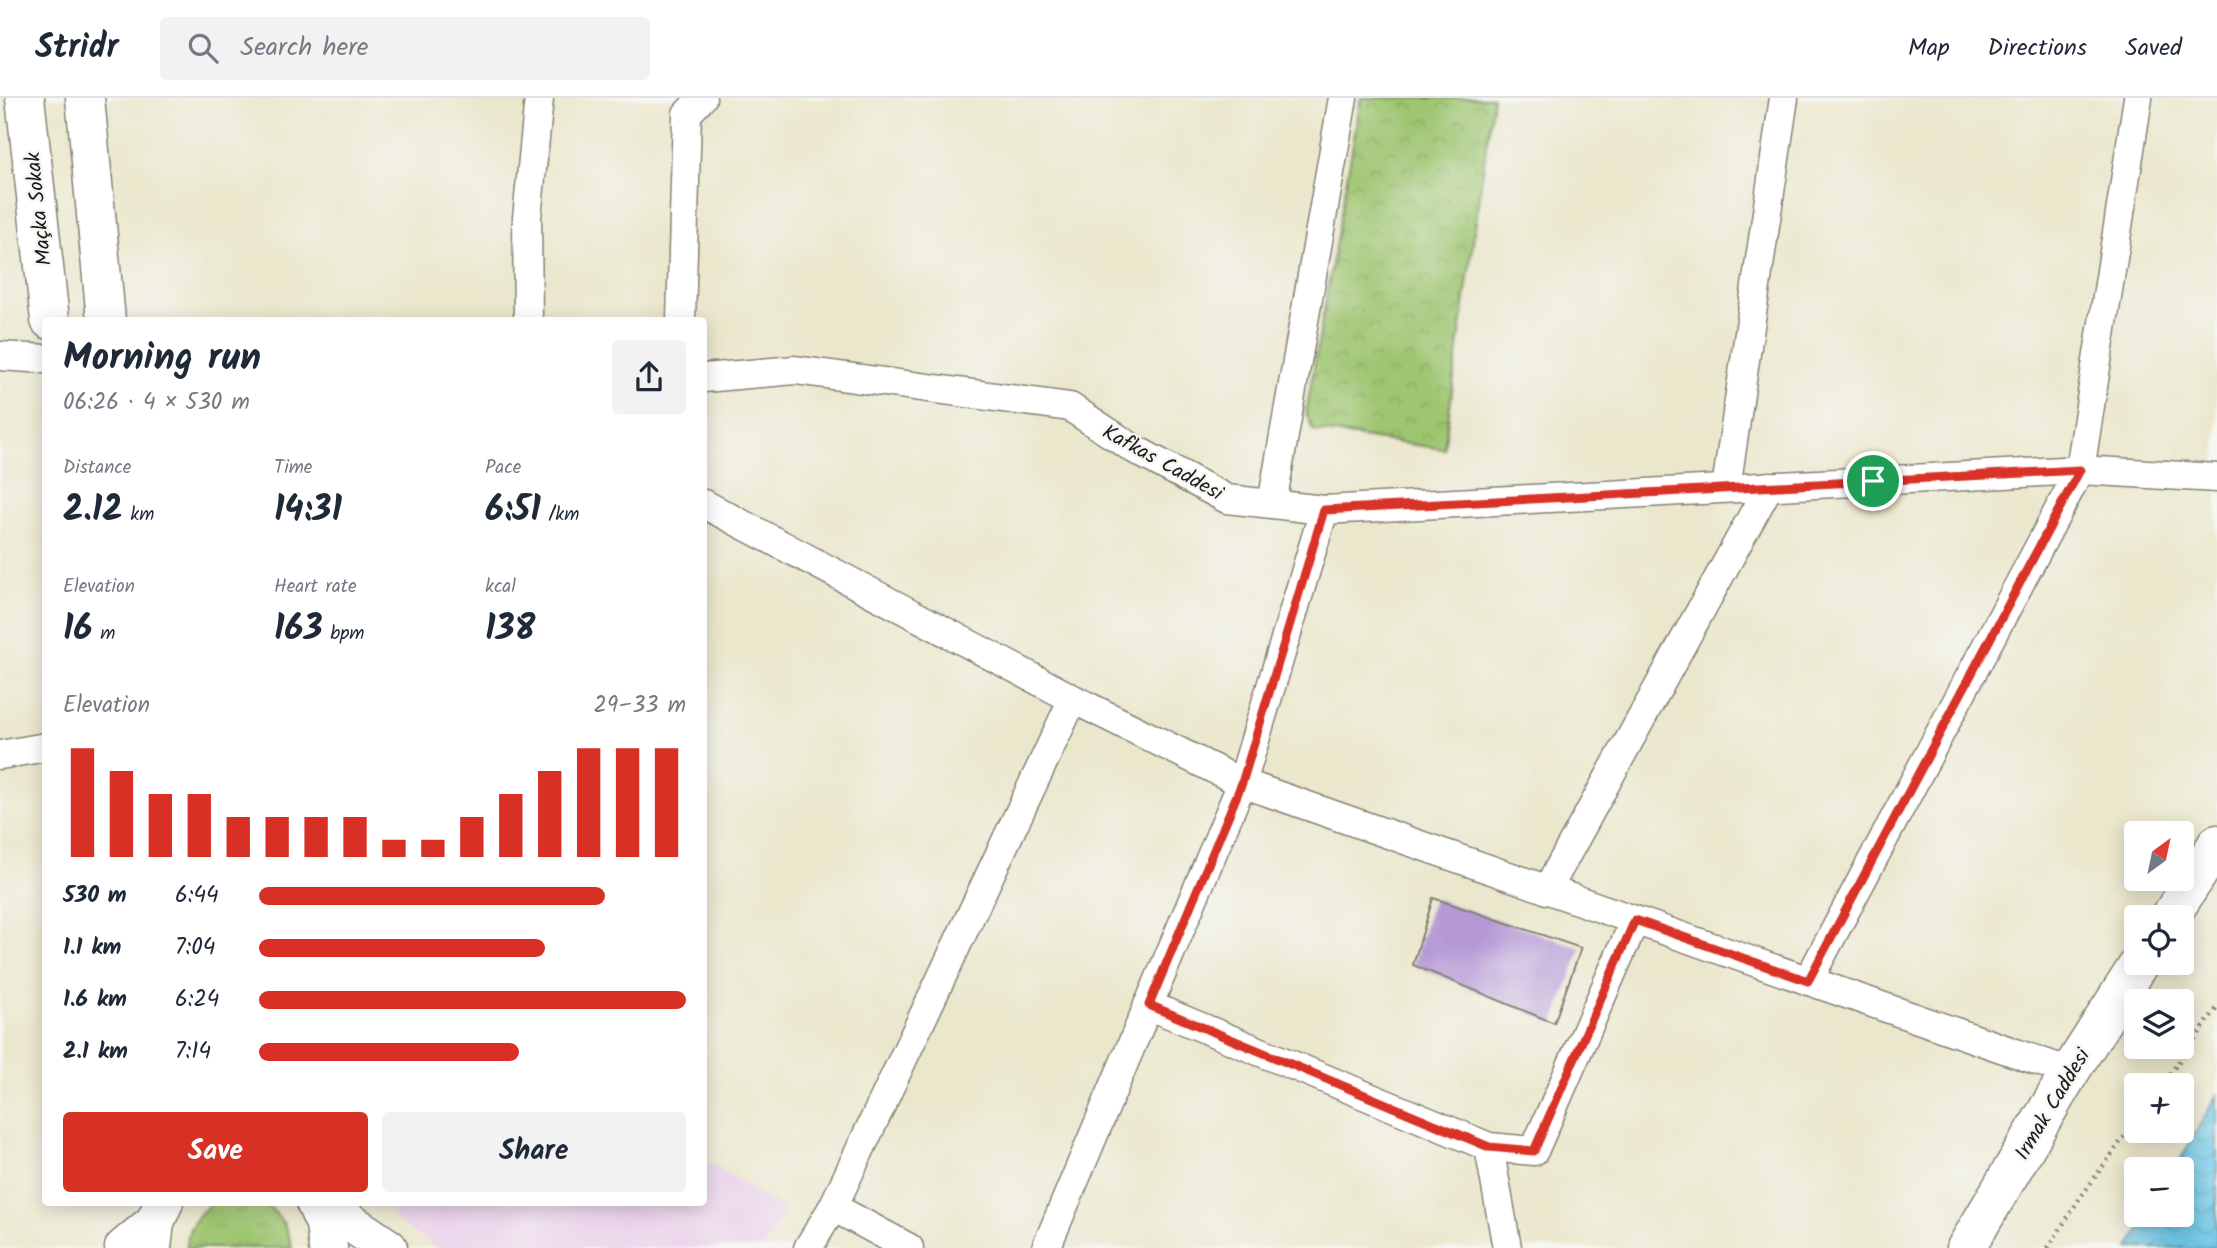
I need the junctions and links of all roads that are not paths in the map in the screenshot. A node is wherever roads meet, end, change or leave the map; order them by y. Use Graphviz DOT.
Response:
graph roads {
  1 [pos="25,98"];
  2 [pos="85,98"];
  3 [pos="539,98"];
  4 [pos="702,98"];
  5 [pos="1343,98"];
  6 [pos="1784,98"];
  7 [pos="2138,98"];
  8 [pos="50,317"];
  9 [pos="106,317"];
  10 [pos="528,317"];
  11 [pos="681,317"];
  12 [pos="0,356"];
  13 [pos="42,359"];
  14 [pos="707,378"];
  15 [pos="2080,470"];
  16 [pos="2217,478"];
  17 [pos="1769,486"];
  18 [pos="1726,488"];
  19 [pos="1272,503"];
  20 [pos="707,506"];
  21 [pos="1324,510"];
  22 [pos="1073,699"];
  23 [pos="42,748"];
  24 [pos="0,755"];
  25 [pos="1242,783"];
  26 [pos="2217,844"];
  27 [pos="1547,890"];
  28 [pos="2178,905"];
  29 [pos="1635,920"];
  30 [pos="2132,975"];
  31 [pos="1808,981"];
  32 [pos="1149,1005"];
  33 [pos="2070,1072"];
  34 [pos="1489,1147"];
  35 [pos="319,1206"];
  36 [pos="324,1206"];
  37 [pos="833,1207"];
  38 [pos="156,1219"];
  39 [pos="124,1248"];
  40 [pos="328,1248"];
  41 [pos="388,1248"];
  42 [pos="808,1248"];
  43 [pos="909,1248"];
  44 [pos="1046,1248"];
  45 [pos="1507,1248"];
  46 [pos="1966,1248"];
  1 -- 8 [label="main road, Maçka Sokak"];
  2 -- 9 [label="main road"];
  3 -- 10 [label="street"];
  4 -- 11 [label="street"];
  5 -- 19 [label="street"];
  6 -- 18 [label="street"];
  7 -- 15 [label="street"];
  12 -- 13 [label="street"];
  14 -- 19 [label="street, Kafkas Caddesi"];
  15 -- 16 [label="street, Kafkas Caddesi"];
  15 -- 17 [label="street, Kafkas Caddesi"];
  15 -- 31 [label="street"];
  17 -- 18 [label="street, Kafkas Caddesi"];
  17 -- 27 [label="street"];
  18 -- 21 [label="street, Kafkas Caddesi"];
  19 -- 21 [label="street, Kafkas Caddesi"];
  20 -- 22 [label="street"];
  21 -- 25 [label="street"];
  22 -- 25 [label="street"];
  22 -- 37 [label="street"];
  23 -- 24 [label="street"];
  25 -- 27 [label="street"];
  25 -- 32 [label="street"];
  26 -- 28 [label="main road"];
  27 -- 29 [label="street"];
  29 -- 31 [label="street"];
  29 -- 34 [label="street"];
  30 -- 33 [label="main road, Irmak Caddesi"];
  31 -- 33 [label="street"];
  32 -- 34 [label="street"];
  32 -- 44 [label="street"];
  33 -- 46 [label="main road, Irmak Caddesi"];
  34 -- 45 [label="street"];
  35 -- 40 [label="main road"];
  36 -- 41 [label="main road"];
  37 -- 42 [label="street"];
  37 -- 43 [label="street"];
  38 -- 39 [label="main road"];
}
